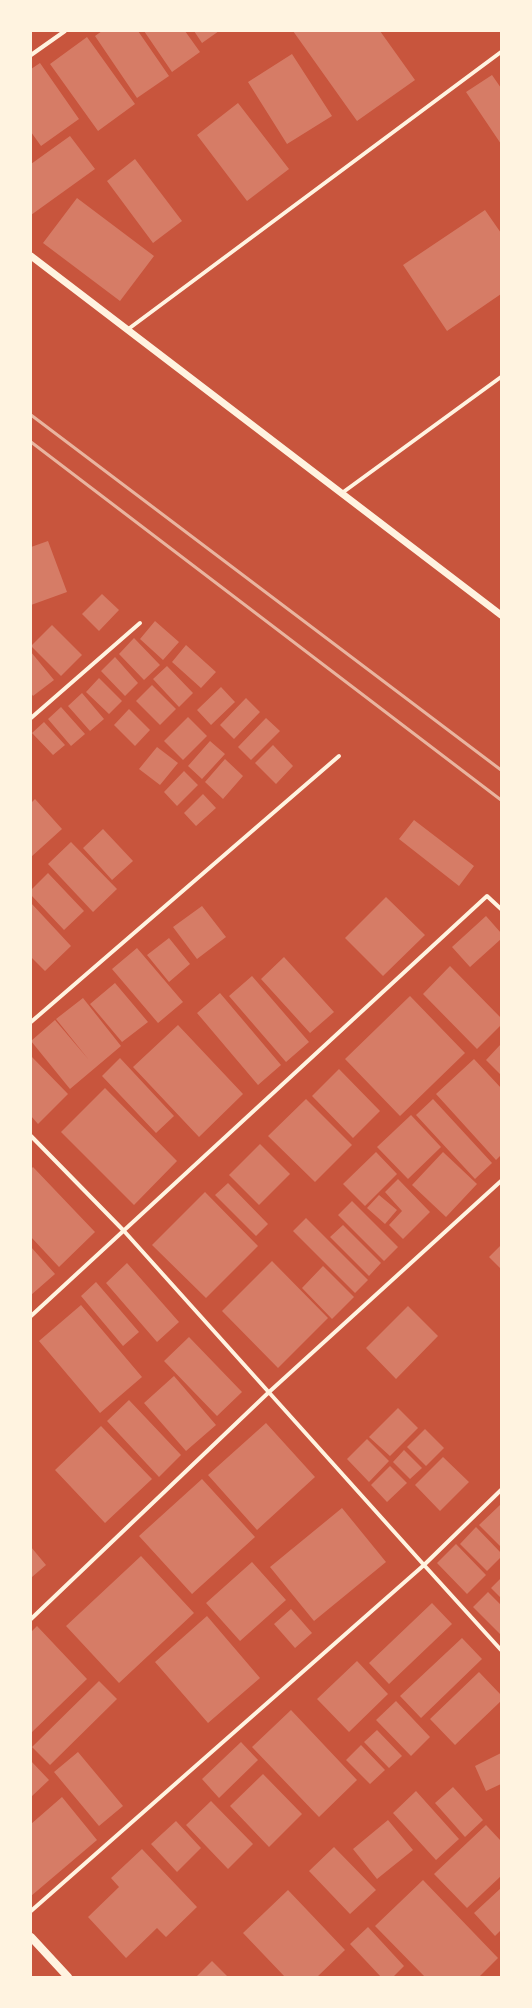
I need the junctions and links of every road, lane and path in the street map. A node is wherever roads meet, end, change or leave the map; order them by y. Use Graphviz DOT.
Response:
graph roads {
  1 [pos="65,31"];
  2 [pos="501,52"];
  3 [pos="31,55"];
  4 [pos="31,256"];
  5 [pos="127,330"];
  6 [pos="501,377"];
  7 [pos="342,494"];
  8 [pos="501,615"];
  9 [pos="140,623"];
  10 [pos="31,718"];
  11 [pos="339,756"];
  12 [pos="501,909"];
  13 [pos="31,1022"];
  14 [pos="31,1136"];
  15 [pos="501,1180"];
  16 [pos="124,1231"];
  17 [pos="31,1316"];
  18 [pos="268,1393"];
  19 [pos="501,1490"];
  20 [pos="424,1565"];
  21 [pos="31,1618"];
  22 [pos="501,1650"];
  23 [pos="31,1911"];
  24 [pos="31,1938"];
  25 [pos="68,1977"];
  1 -- 3 [label="street"];
  2 -- 5 [label="street"];
  4 -- 5 [label="street"];
  5 -- 7 [label="street"];
  6 -- 7 [label="street"];
  7 -- 8 [label="street"];
  9 -- 10 [label="street"];
  11 -- 13 [label="street"];
  12 -- 16 [label="street"];
  14 -- 16 [label="street"];
  15 -- 18 [label="street"];
  16 -- 17 [label="street"];
  16 -- 18 [label="street"];
  18 -- 20 [label="street"];
  18 -- 21 [label="street"];
  19 -- 20 [label="street"];
  20 -- 22 [label="street"];
  20 -- 23 [label="street"];
  24 -- 25 [label="main road"];
}
